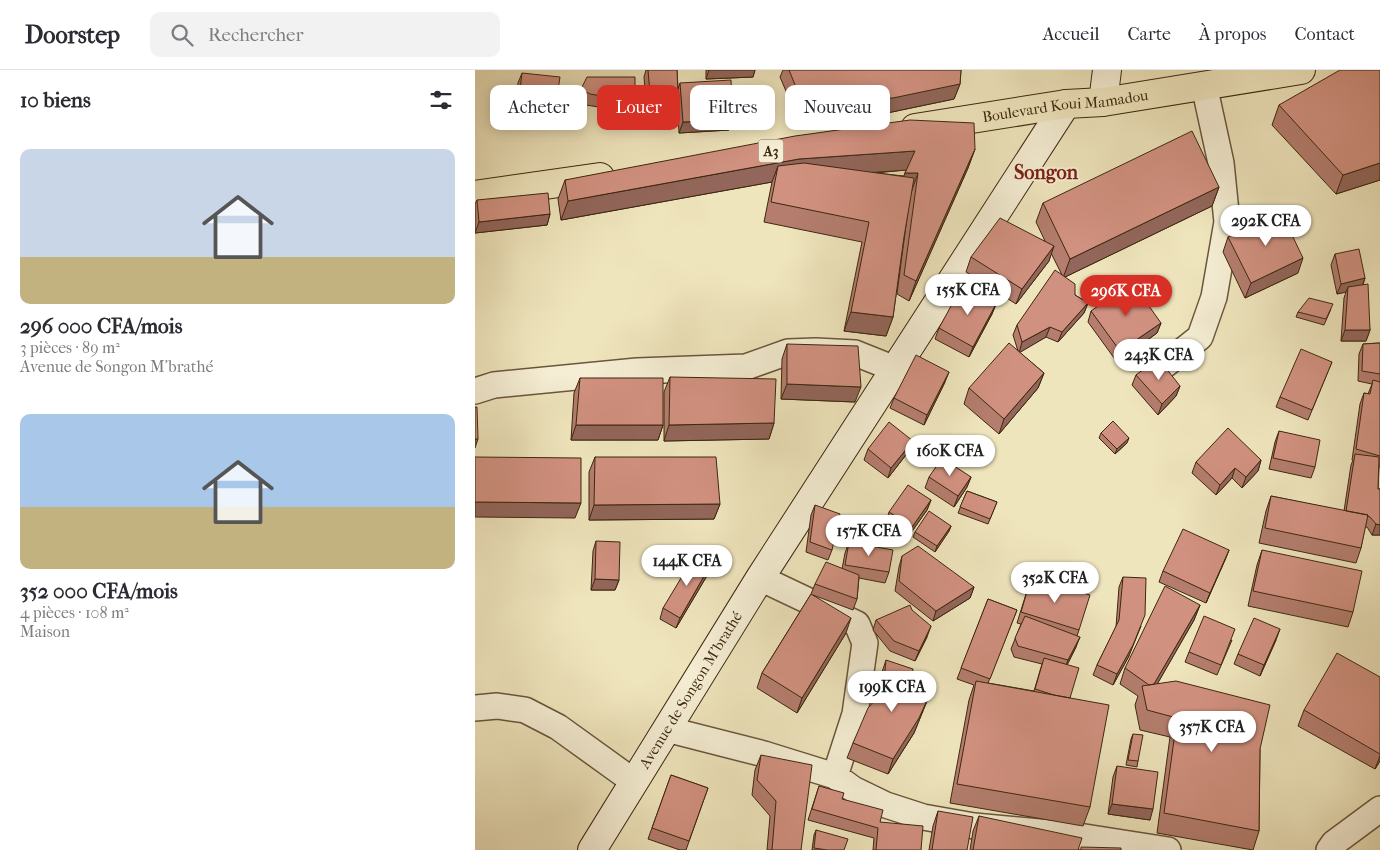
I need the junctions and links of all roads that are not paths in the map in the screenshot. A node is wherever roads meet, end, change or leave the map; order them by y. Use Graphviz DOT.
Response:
graph roads {
  1 [pos="1107,70"];
  2 [pos="1301,70"];
  3 [pos="1204,85"];
  4 [pos="1103,102"];
  5 [pos="1066,104"];
  6 [pos="890,132"];
  7 [pos="625,173"];
  8 [pos="475,195"];
  9 [pos="1161,368"];
  10 [pos="895,369"];
  11 [pos="475,391"];
  12 [pos="760,578"];
  13 [pos="475,708"];
  14 [pos="666,729"];
  15 [pos="835,776"];
  16 [pos="633,781"];
  17 [pos="1376,816"];
  18 [pos="592,850"];
  19 [pos="1169,850"];
  20 [pos="1329,850"];
  1 -- 4 [label="street"];
  2 -- 3 [label="main road, Boulevard Koui Mamadou"];
  3 -- 4 [label="main road, Boulevard Koui Mamadou"];
  3 -- 9 [label="street"];
  4 -- 5 [label="main road, Boulevard Koui Mamadou"];
  5 -- 6 [label="main road, Boulevard Koui Mamadou"];
  5 -- 10 [label="street, Avenue de Songon M'brathé"];
  7 -- 8 [label="main road"];
  10 -- 11 [label="street"];
  10 -- 12 [label="street, Avenue de Songon M'brathé"];
  12 -- 14 [label="street, Avenue de Songon M'brathé"];
  12 -- 15 [label="street"];
  13 -- 16 [label="street"];
  14 -- 15 [label="street"];
  14 -- 16 [label="street, Avenue de Songon M'brathé"];
  15 -- 19 [label="street"];
  16 -- 18 [label="street, Avenue de Songon M'brathé"];
  17 -- 20 [label="street"];
}
